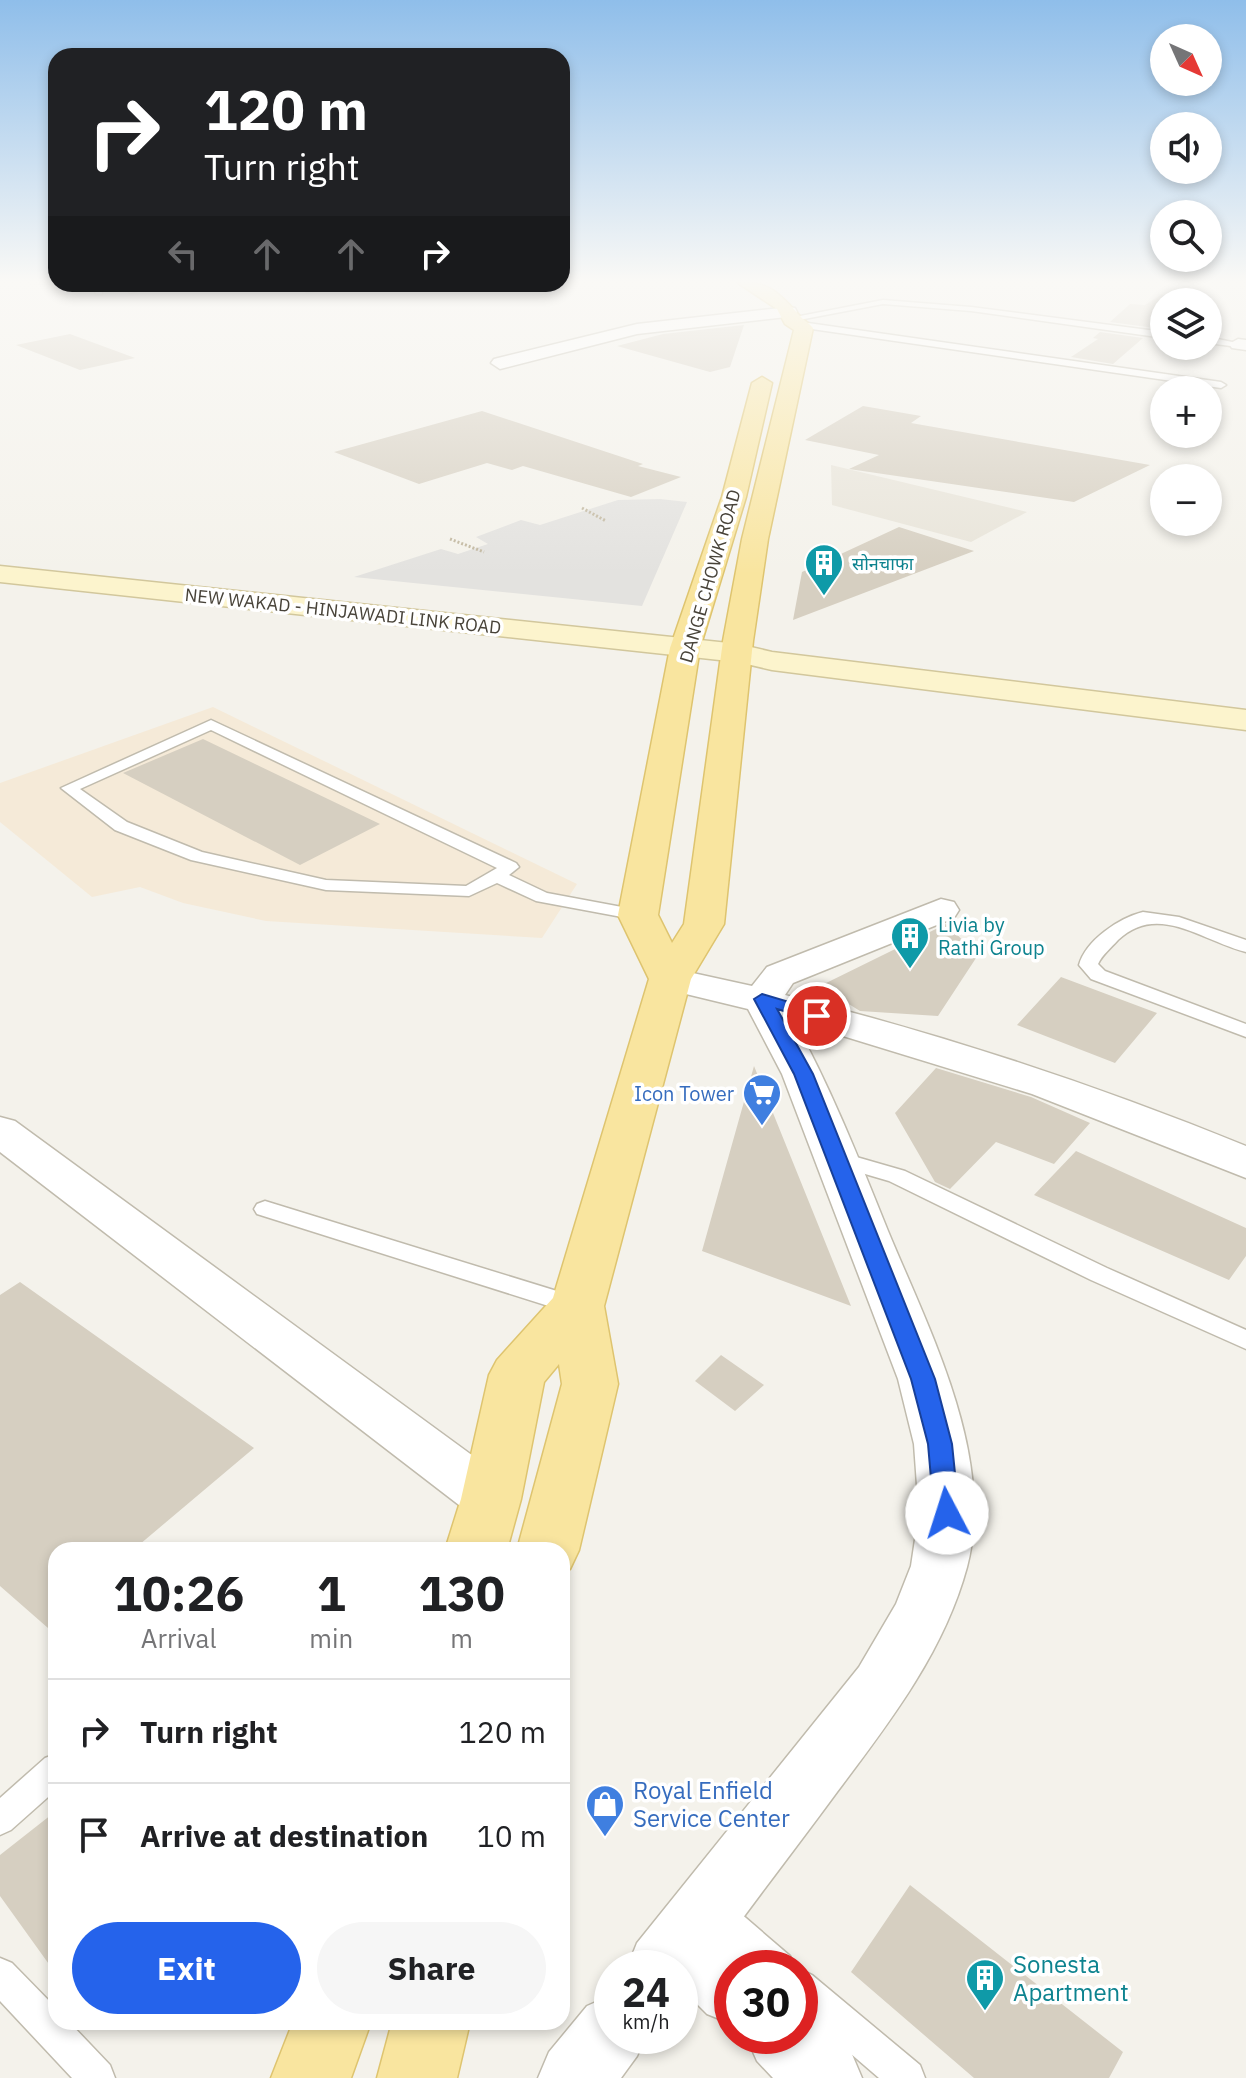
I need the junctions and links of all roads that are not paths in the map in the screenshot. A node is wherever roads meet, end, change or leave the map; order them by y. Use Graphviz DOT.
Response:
graph roads {
  1 [pos="763,380"];
  2 [pos="792,380"];
  3 [pos="754,415"];
  4 [pos="784,415"];
  5 [pos="0,574"];
  6 [pos="0,589"];
  7 [pos="236,607"];
  8 [pos="684,658"];
  9 [pos="736,664"];
  10 [pos="1246,720"];
  11 [pos="1246,734"];
  12 [pos="496,876"];
  13 [pos="941,910"];
  14 [pos="638,915"];
  15 [pos="1246,946"];
  16 [pos="670,979"];
  17 [pos="762,999"];
  18 [pos="1246,1031"];
  19 [pos="9,1150"];
  20 [pos="839,1159"];
  21 [pos="1246,1163"];
  22 [pos="265,1209"];
  23 [pos="577,1306"];
  24 [pos="1246,1340"];
  25 [pos="483,1525"];
  26 [pos="550,1542"];
  27 [pos="48,1776"];
  28 [pos="0,1819"];
  29 [pos="684,1939"];
  30 [pos="720,1950"];
  31 [pos="714,1970"];
  32 [pos="0,1975"];
  33 [pos="818,2002"];
  34 [pos="48,2026"];
  35 [pos="52,2030"];
  36 [pos="329,2030"];
  37 [pos="429,2030"];
  38 [pos="594,2054"];
  39 [pos="800,2054"];
  40 [pos="97,2078"];
  41 [pos="311,2078"];
  42 [pos="417,2078"];
  43 [pos="575,2078"];
  44 [pos="825,2078"];
  45 [pos="907,2078"];
  1 -- 3 [label="main road, DANGE CHOWK ROAD"];
  2 -- 4 [label="main road, DANGE CHOWK ROAD"];
  3 -- 4 [label="main road"];
  3 -- 8 [label="main road, DANGE CHOWK ROAD"];
  4 -- 9 [label="main road, DANGE CHOWK ROAD"];
  5 -- 7 [label="main road, NEW WAKAD - HINJAWADI LINK ROAD"];
  6 -- 7 [label="main road, NEW WAKAD - HINJAWADI LINK ROAD"];
  7 -- 8 [label="main road, NEW WAKAD - HINJAWADI LINK ROAD"];
  8 -- 9 [label="main road, NEW WAKAD - HINJAWADI LINK ROAD"];
  8 -- 14 [label="main road, DANGE CHOWK ROAD"];
  9 -- 10 [label="main road"];
  9 -- 11 [label="main road"];
  9 -- 16 [label="main road, DANGE CHOWK ROAD"];
  12 -- 12 [label="lane"];
  12 -- 14 [label="lane"];
  13 -- 17 [label="street"];
  14 -- 16 [label="main road"];
  15 -- 18 [label="lane"];
  16 -- 17 [label="street"];
  16 -- 23 [label="main road, DANGE CHOWK ROAD"];
  17 -- 20 [label="street"];
  17 -- 21 [label="street"];
  19 -- 25 [label="street"];
  20 -- 24 [label="lane"];
  20 -- 29 [label="street"];
  22 -- 23 [label="lane"];
  23 -- 25 [label="main road, DANGE CHOWK ROAD"];
  23 -- 26 [label="main road, DANGE CHOWK ROAD"];
  27 -- 28 [label="lane"];
  29 -- 30 [label="lane"];
  29 -- 31 [label="street"];
  32 -- 34 [label="lane"];
  33 -- 45 [label="lane"];
  35 -- 40 [label="lane"];
  36 -- 41 [label="main road"];
  37 -- 42 [label="main road"];
  38 -- 43 [label="street"];
  39 -- 44 [label="street"];
}
